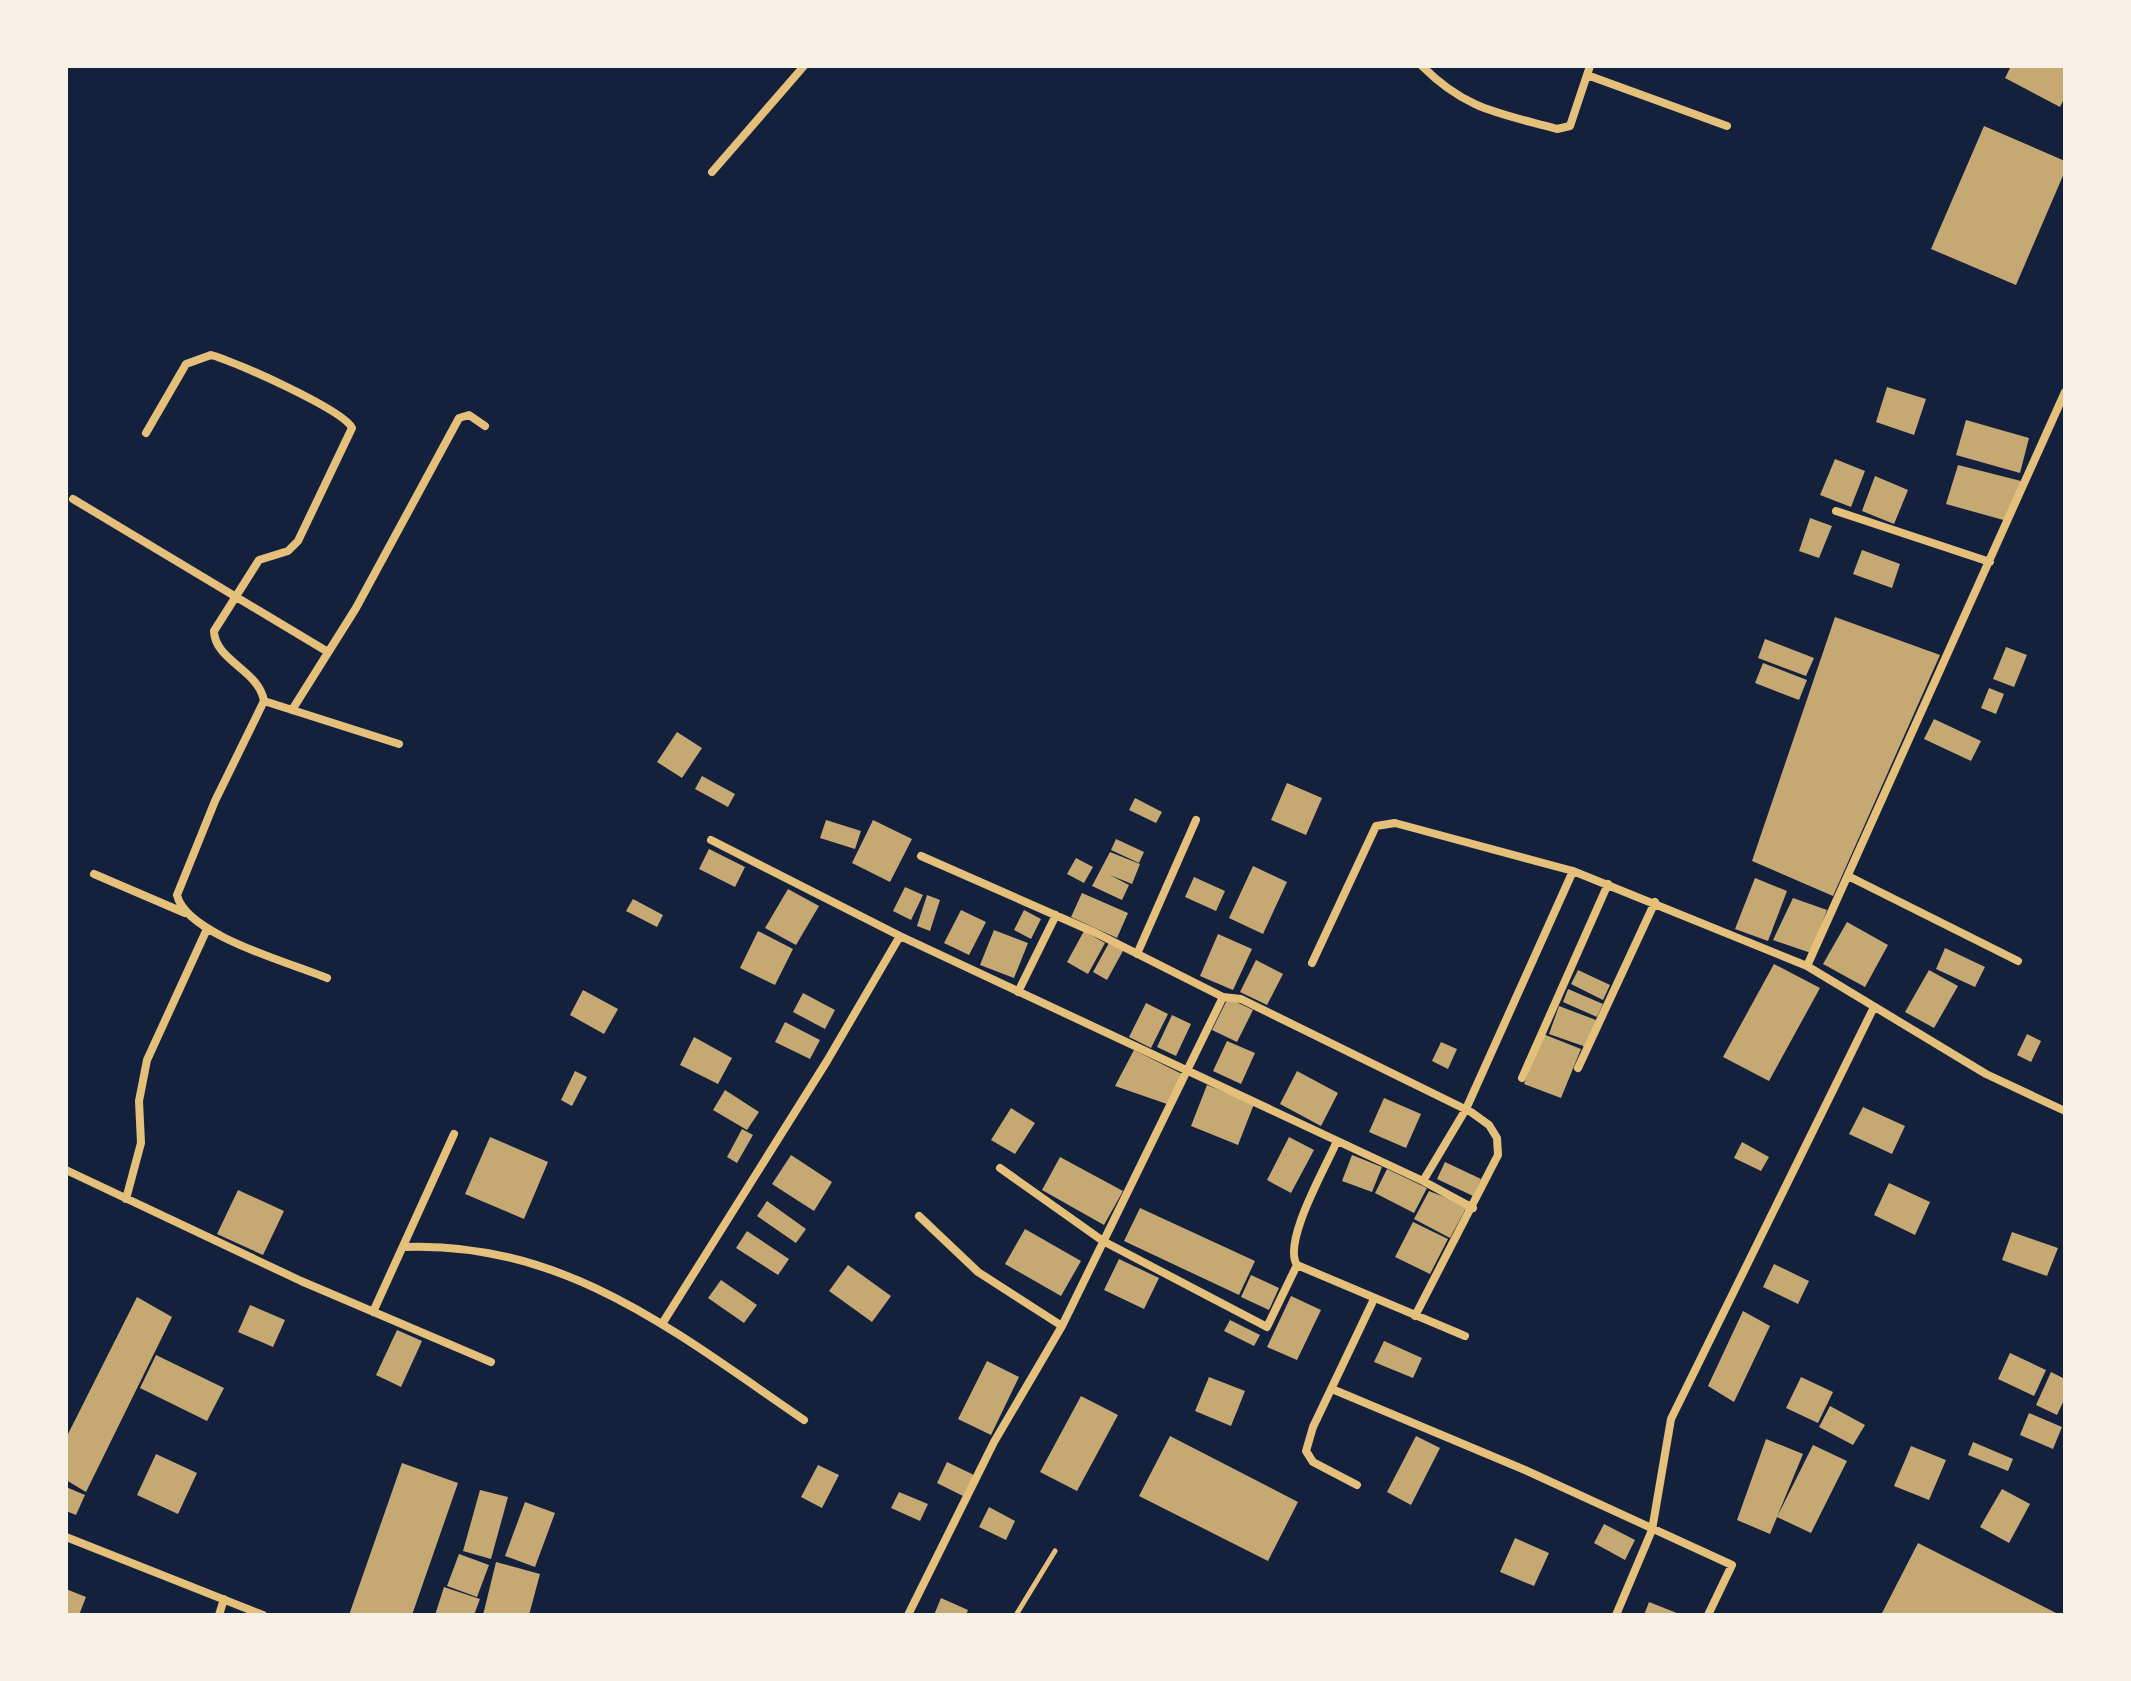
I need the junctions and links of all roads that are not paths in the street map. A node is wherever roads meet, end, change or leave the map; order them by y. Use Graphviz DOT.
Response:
graph roads {
  1 [pos="804,66"];
  2 [pos="1422,66"];
  3 [pos="1588,70"];
  4 [pos="1727,126"];
  5 [pos="712,172"];
  6 [pos="2065,392"];
  7 [pos="485,426"];
  8 [pos="146,433"];
  9 [pos="73,499"];
  10 [pos="1836,511"];
  11 [pos="1990,562"];
  12 [pos="233,596"];
  13 [pos="328,652"];
  14 [pos="264,701"];
  15 [pos="292,710"];
  16 [pos="399,744"];
  17 [pos="1196,820"];
  18 [pos="711,840"];
  19 [pos="921,856"];
  20 [pos="1573,871"];
  21 [pos="94,874"];
  22 [pos="1848,876"];
  23 [pos="1608,884"];
  24 [pos="1655,902"];
  25 [pos="186,913"];
  26 [pos="1056,915"];
  27 [pos="207,929"];
  28 [pos="900,936"];
  29 [pos="1137,954"];
  30 [pos="2018,961"];
  31 [pos="1312,963"];
  32 [pos="1807,966"];
  33 [pos="327,978"];
  34 [pos="1018,992"];
  35 [pos="1223,997"];
  36 [pos="1874,1007"];
  37 [pos="1578,1068"];
  38 [pos="1185,1071"];
  39 [pos="1522,1078"];
  40 [pos="1466,1109"];
  41 [pos="2065,1111"];
  42 [pos="454,1134"];
  43 [pos="1337,1141"];
  44 [pos="1000,1168"];
  45 [pos="66,1170"];
  46 [pos="1423,1181"];
  47 [pos="126,1199"];
  48 [pos="1473,1208"];
  49 [pos="919,1216"];
  50 [pos="1103,1241"];
  51 [pos="403,1247"];
  52 [pos="1297,1265"];
  53 [pos="1374,1299"];
  54 [pos="373,1312"];
  55 [pos="1415,1316"];
  56 [pos="662,1324"];
  57 [pos="1062,1326"];
  58 [pos="1465,1336"];
  59 [pos="491,1362"];
  60 [pos="1332,1389"];
  61 [pos="804,1420"];
  62 [pos="1357,1485"];
  63 [pos="1652,1530"];
  64 [pos="66,1537"];
  65 [pos="1055,1551"];
  66 [pos="224,1599"];
  67 [pos="219,1615"];
  68 [pos="263,1615"];
  69 [pos="908,1615"];
  70 [pos="1016,1615"];
  71 [pos="1616,1615"];
  72 [pos="1708,1615"];
  1 -- 5 [label="street"];
  2 -- 3 [label="street"];
  3 -- 4 [label="street"];
  6 -- 11 [label="street"];
  7 -- 13 [label="street"];
  8 -- 12 [label="street"];
  9 -- 12 [label="street"];
  10 -- 11 [label="street"];
  11 -- 22 [label="street"];
  12 -- 13 [label="street"];
  12 -- 14 [label="street"];
  13 -- 15 [label="street"];
  14 -- 15 [label="street"];
  14 -- 25 [label="street"];
  15 -- 16 [label="street"];
  17 -- 29 [label="street"];
  18 -- 28 [label="street"];
  19 -- 26 [label="street"];
  20 -- 23 [label="street"];
  20 -- 31 [label="street"];
  20 -- 40 [label="street"];
  21 -- 25 [label="street"];
  22 -- 30 [label="street"];
  22 -- 32 [label="street"];
  23 -- 24 [label="street"];
  23 -- 39 [label="street"];
  24 -- 32 [label="street"];
  24 -- 37 [label="street"];
  25 -- 27 [label="street"];
  26 -- 29 [label="street"];
  26 -- 34 [label="street"];
  27 -- 33 [label="street"];
  27 -- 47 [label="street"];
  28 -- 34 [label="street"];
  28 -- 56 [label="street"];
  29 -- 35 [label="street"];
  32 -- 36 [label="street"];
  34 -- 38 [label="street"];
  35 -- 38 [label="street"];
  35 -- 40 [label="street"];
  36 -- 41 [label="street"];
  36 -- 63 [label="street"];
  38 -- 43 [label="street"];
  38 -- 50 [label="street"];
  40 -- 46 [label="street"];
  40 -- 48 [label="street"];
  42 -- 51 [label="street"];
  43 -- 46 [label="street"];
  43 -- 52 [label="street"];
  44 -- 50 [label="street"];
  45 -- 47 [label="street"];
  46 -- 48 [label="street"];
  47 -- 54 [label="street"];
  48 -- 55 [label="street"];
  49 -- 57 [label="street"];
  50 -- 52 [label="street"];
  50 -- 57 [label="street"];
  51 -- 54 [label="street"];
  51 -- 56 [label="street"];
  52 -- 53 [label="street"];
  53 -- 55 [label="street"];
  53 -- 60 [label="street"];
  54 -- 59 [label="street"];
  55 -- 58 [label="street"];
  56 -- 61 [label="street"];
  57 -- 69 [label="street"];
  60 -- 62 [label="street"];
  60 -- 63 [label="street"];
  63 -- 71 [label="street"];
  63 -- 72 [label="street"];
  64 -- 66 [label="street"];
  65 -- 70 [label="lane"];
  66 -- 67 [label="street"];
  66 -- 68 [label="street"];
}
